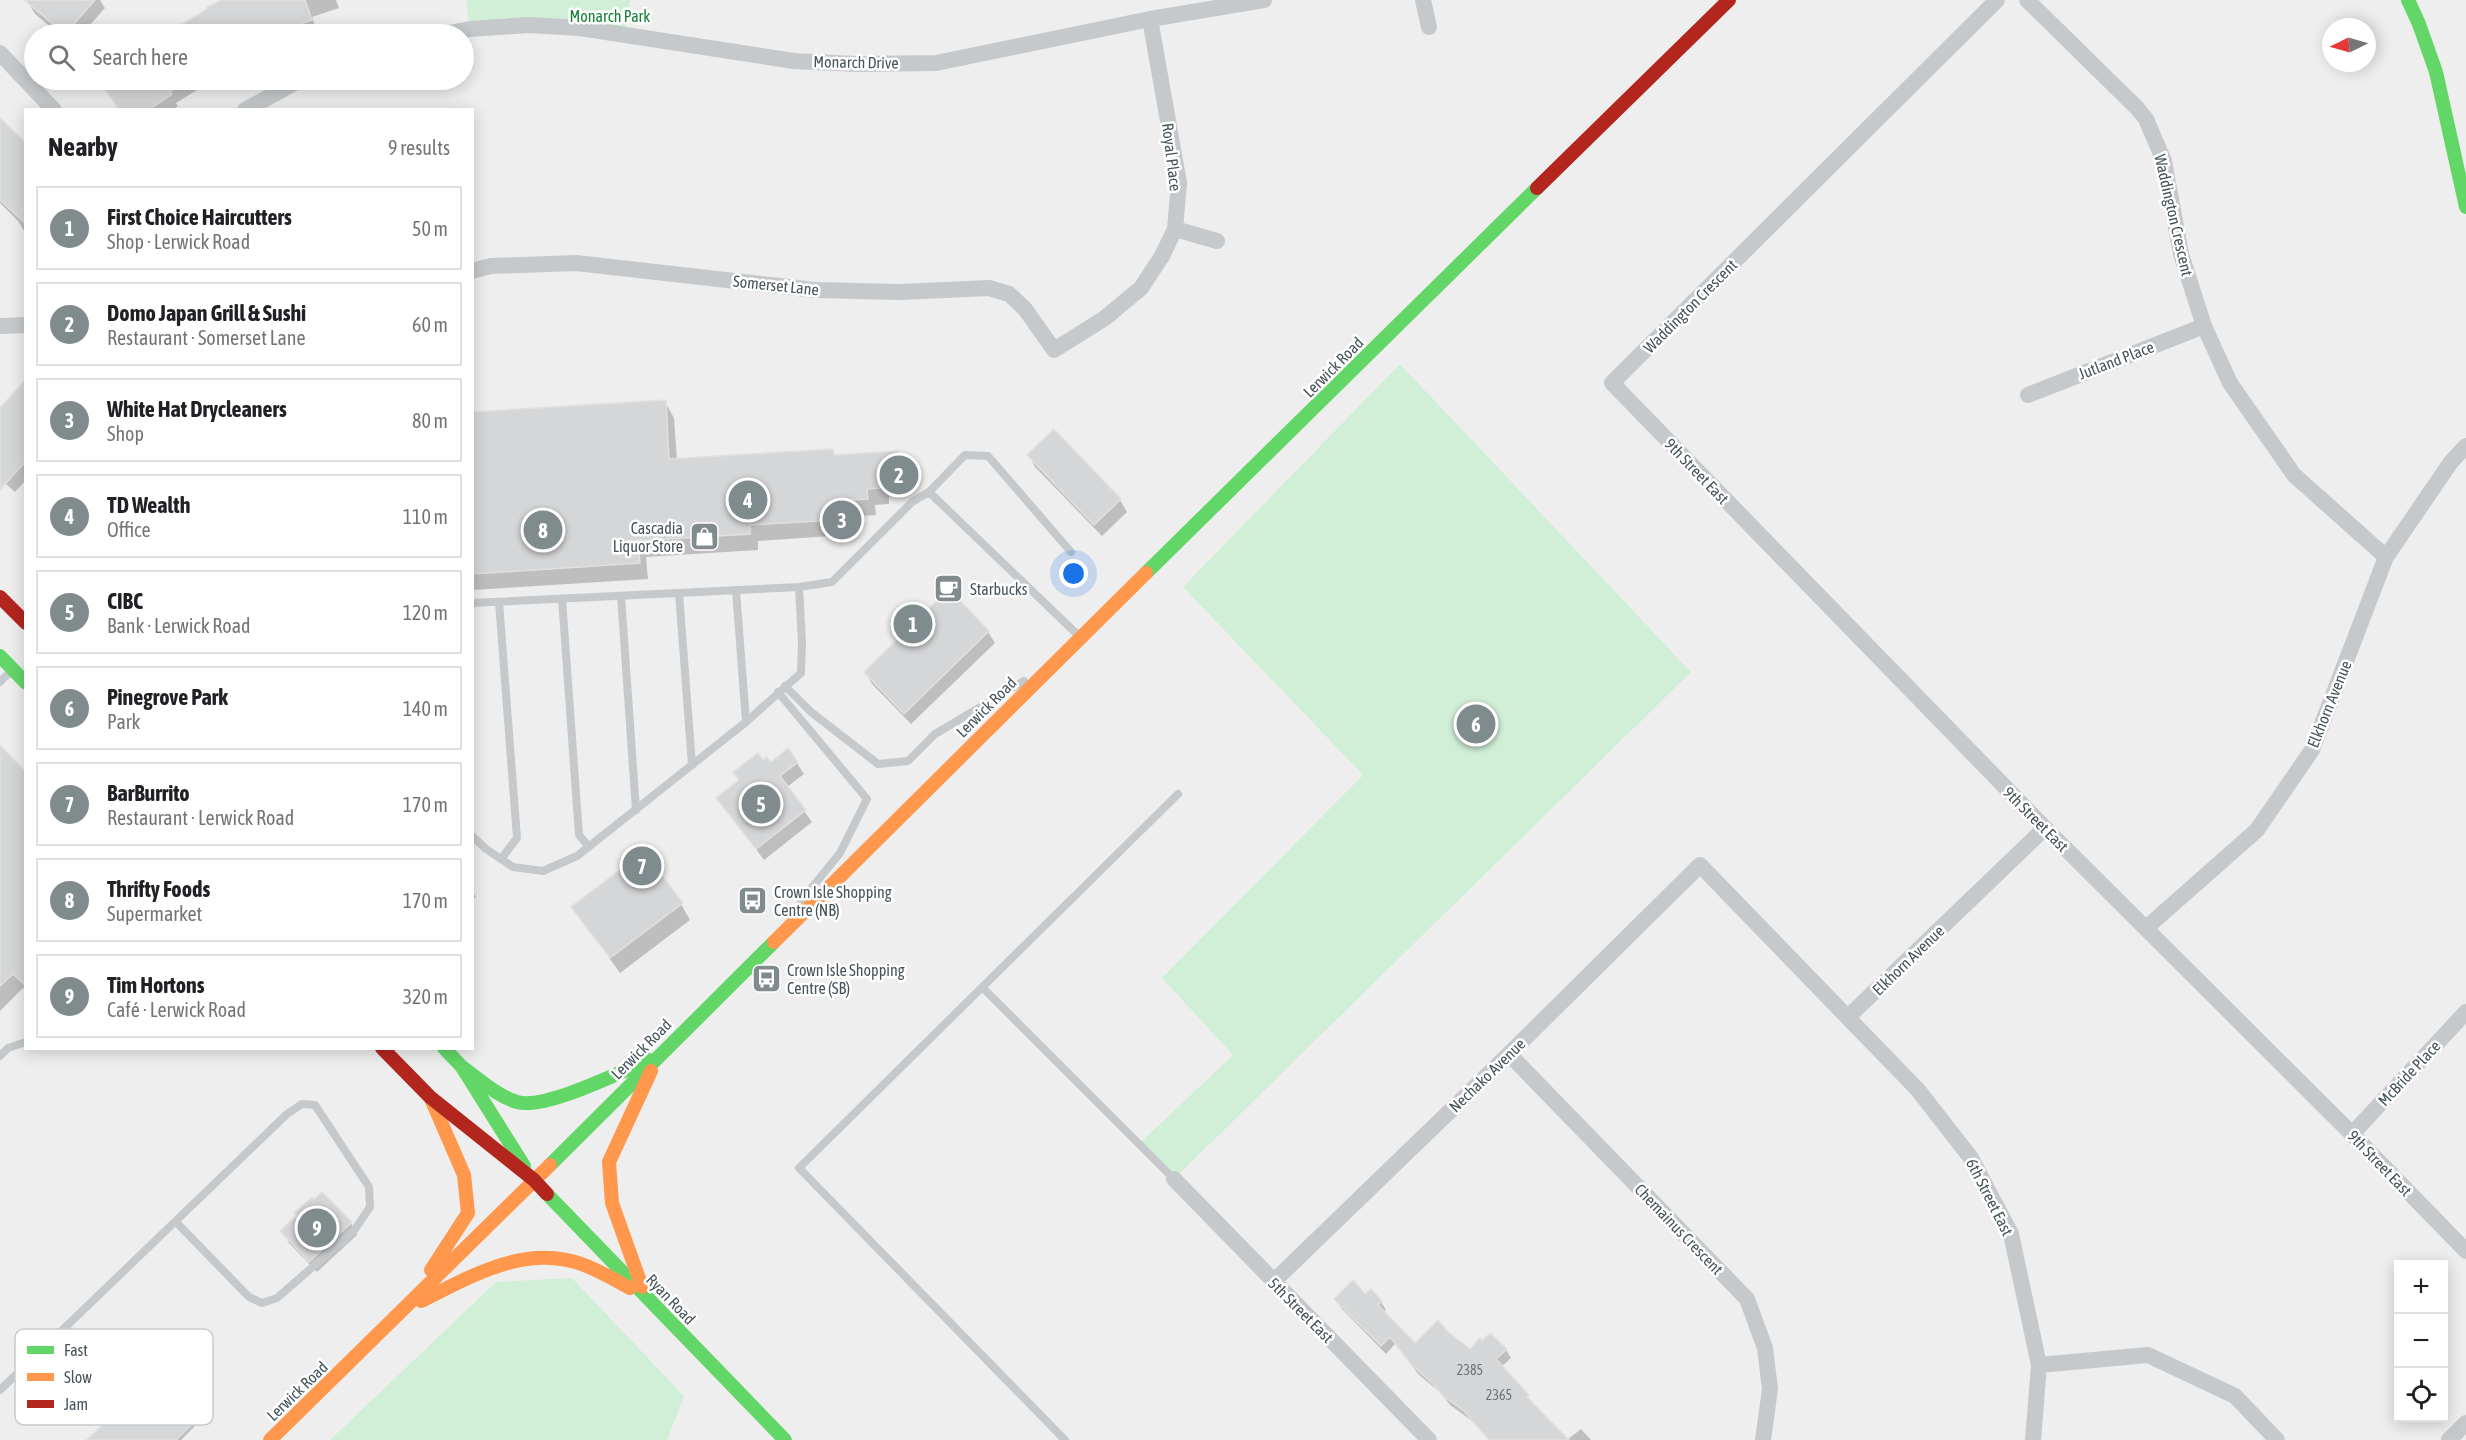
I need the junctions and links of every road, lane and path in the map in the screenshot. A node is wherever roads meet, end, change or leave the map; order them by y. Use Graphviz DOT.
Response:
graph roads {
  1 [pos="1264,0"];
  2 [pos="1423,0"];
  3 [pos="1729,0"];
  4 [pos="1997,0"];
  5 [pos="2027,0"];
  6 [pos="2408,0"];
  7 [pos="1150,19"];
  8 [pos="1429,27"];
  9 [pos="474,29"];
  10 [pos="0,53"];
  11 [pos="24,78"];
  12 [pos="35,90"];
  13 [pos="282,90"];
  14 [pos="52,108"];
  15 [pos="249,108"];
  16 [pos="2466,207"];
  17 [pos="1175,229"];
  18 [pos="1217,241"];
  19 [pos="474,270"];
  20 [pos="24,325"];
  21 [pos="0,326"];
  22 [pos="2204,326"];
  23 [pos="1054,350"];
  24 [pos="1612,383"];
  25 [pos="2028,395"];
  26 [pos="2466,446"];
  27 [pos="929,492"];
  28 [pos="1071,552"];
  29 [pos="2386,558"];
  30 [pos="799,587"];
  31 [pos="736,590"];
  32 [pos="679,593"];
  33 [pos="621,596"];
  34 [pos="0,597"];
  35 [pos="561,599"];
  36 [pos="499,602"];
  37 [pos="474,603"];
  38 [pos="24,621"];
  39 [pos="1080,637"];
  40 [pos="0,656"];
  41 [pos="1055,662"];
  42 [pos="19,669"];
  43 [pos="0,682"];
  44 [pos="782,689"];
  45 [pos="746,722"];
  46 [pos="692,765"];
  47 [pos="1178,794"];
  48 [pos="636,810"];
  49 [pos="2045,828"];
  50 [pos="474,838"];
  51 [pos="589,847"];
  52 [pos="501,859"];
  53 [pos="1700,866"];
  54 [pos="2146,928"];
  55 [pos="752,963"];
  56 [pos="983,988"];
  57 [pos="2466,1012"];
  58 [pos="1848,1017"];
  59 [pos="24,1043"];
  60 [pos="384,1050"];
  61 [pos="446,1050"];
  62 [pos="1509,1054"];
  63 [pos="0,1056"];
  64 [pos="658,1056"];
  65 [pos="462,1067"];
  66 [pos="430,1098"];
  67 [pos="2352,1134"];
  68 [pos="1174,1179"];
  69 [pos="534,1180"];
  70 [pos="176,1222"];
  71 [pos="2466,1251"];
  72 [pos="1273,1282"];
  73 [pos="645,1296"];
  74 [pos="406,1309"];
  75 [pos="64,1329"];
  76 [pos="2039,1365"];
  77 [pos="15,1376"];
  78 [pos="0,1390"];
  79 [pos="2466,1423"];
  80 [pos="270,1440"];
  81 [pos="785,1440"];
  82 [pos="1065,1440"];
  83 [pos="1429,1440"];
  84 [pos="1763,1440"];
  85 [pos="2032,1440"];
  86 [pos="2277,1440"];
  87 [pos="2449,1440"];
  1 -- 7 [label="street, Monarch Drive"];
  2 -- 8 [label="street"];
  3 -- 39 [label="main road, Lerwick Road"];
  4 -- 24 [label="street, Waddington Crescent"];
  5 -- 22 [label="street, Waddington Crescent"];
  6 -- 16 [label="main road"];
  7 -- 9 [label="street, Monarch Drive"];
  7 -- 17 [label="street, Royal Place"];
  10 -- 11 [label="street"];
  12 -- 14 [label="street"];
  13 -- 15 [label="street"];
  17 -- 18 [label="street"];
  17 -- 23 [label="street, Royal Place"];
  19 -- 23 [label="street, Somerset Lane"];
  20 -- 21 [label="street"];
  22 -- 25 [label="street, Jutland Place"];
  22 -- 29 [label="street, Waddington Crescent"];
  24 -- 49 [label="street, 9th Street East"];
  26 -- 29 [label="street, Elkhorn Avenue"];
  27 -- 28 [label="lane"];
  27 -- 30 [label="lane"];
  27 -- 39 [label="lane"];
  29 -- 54 [label="street, Elkhorn Avenue"];
  30 -- 31 [label="lane"];
  30 -- 44 [label="lane"];
  31 -- 32 [label="lane"];
  31 -- 45 [label="lane"];
  32 -- 33 [label="lane"];
  32 -- 46 [label="lane"];
  33 -- 35 [label="lane"];
  33 -- 48 [label="lane"];
  34 -- 38 [label="main road"];
  35 -- 36 [label="lane"];
  35 -- 51 [label="lane"];
  36 -- 37 [label="lane"];
  36 -- 52 [label="lane"];
  39 -- 41 [label="main road, Lerwick Road"];
  40 -- 42 [label="main road"];
  41 -- 44 [label="lane"];
  41 -- 55 [label="main road, Lerwick Road"];
  42 -- 43 [label="lane"];
  44 -- 45 [label="lane"];
  44 -- 55 [label="lane"];
  45 -- 46 [label="lane"];
  46 -- 48 [label="lane"];
  47 -- 56 [label="lane"];
  48 -- 51 [label="lane"];
  49 -- 54 [label="street, 9th Street East"];
  49 -- 58 [label="street, Elkhorn Avenue"];
  50 -- 52 [label="lane"];
  51 -- 52 [label="lane"];
  53 -- 58 [label="street, 6th Street East"];
  53 -- 62 [label="street, Nechako Avenue"];
  54 -- 67 [label="street, 9th Street East"];
  55 -- 64 [label="main road, Lerwick Road"];
  56 -- 68 [label="lane"];
  56 -- 82 [label="lane"];
  57 -- 67 [label="street, McBride Place"];
  58 -- 76 [label="street, 6th Street East"];
  59 -- 63 [label="lane"];
  60 -- 66 [label="main road, Ryan Road"];
  61 -- 65 [label="main road, Ryan Road"];
  62 -- 72 [label="street, Nechako Avenue"];
  62 -- 84 [label="street, Chemainus Crescent"];
  64 -- 65 [label="main road"];
  64 -- 69 [label="main road, Lerwick Road"];
  64 -- 73 [label="main road"];
  65 -- 69 [label="main road, Ryan Road"];
  66 -- 69 [label="main road, Ryan Road"];
  66 -- 74 [label="main road"];
  67 -- 71 [label="street, 9th Street East"];
  68 -- 72 [label="street, 5th Street East"];
  69 -- 73 [label="main road, Ryan Road"];
  69 -- 74 [label="main road, Lerwick Road"];
  70 -- 70 [label="lane"];
  70 -- 75 [label="lane"];
  72 -- 83 [label="street, 5th Street East"];
  73 -- 74 [label="main road"];
  73 -- 81 [label="main road, Ryan Road"];
  74 -- 80 [label="main road, Lerwick Road"];
  76 -- 85 [label="street, 6th Street East"];
  76 -- 86 [label="street"];
  77 -- 78 [label="lane"];
  79 -- 87 [label="street"];
}
